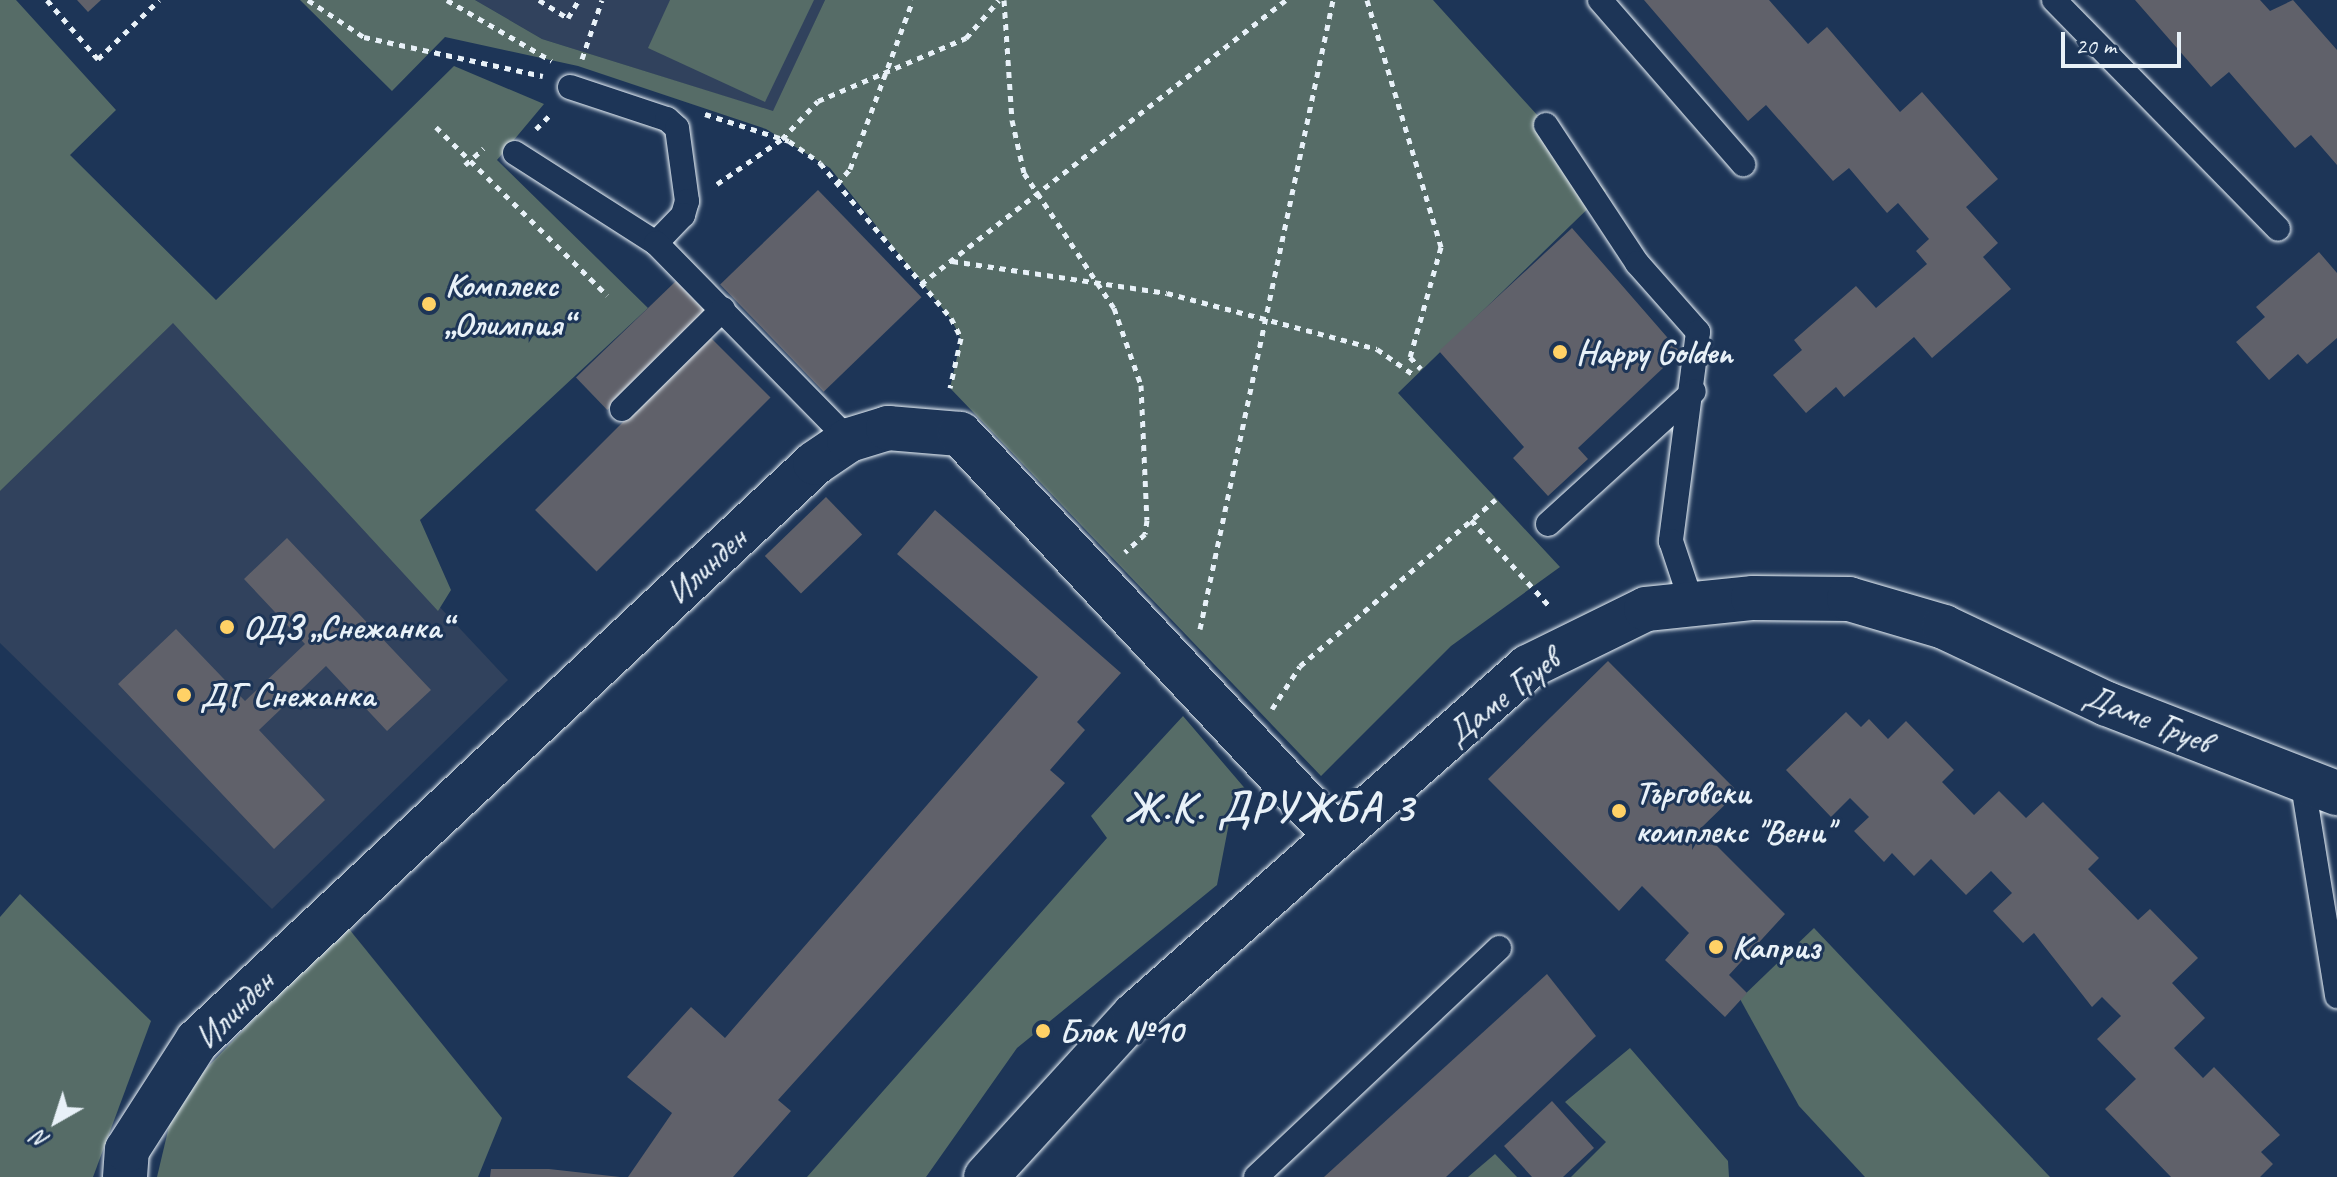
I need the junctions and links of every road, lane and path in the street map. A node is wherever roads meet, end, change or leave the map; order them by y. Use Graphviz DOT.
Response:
graph roads {
  1 [pos="47,0"];
  2 [pos="159,0"];
  3 [pos="308,0"];
  4 [pos="447,0"];
  5 [pos="539,0"];
  6 [pos="579,0"];
  7 [pos="602,0"];
  8 [pos="913,0"];
  9 [pos="1002,0"];
  10 [pos="1286,0"];
  11 [pos="1333,0"];
  12 [pos="1367,0"];
  13 [pos="1600,0"];
  14 [pos="2054,0"];
  15 [pos="586,48"];
  16 [pos="890,66"];
  17 [pos="568,76"];
  18 [pos="692,110"];
  19 [pos="1546,125"];
  20 [pos="436,127"];
  21 [pos="782,139"];
  22 [pos="482,150"];
  23 [pos="515,153"];
  24 [pos="468,163"];
  25 [pos="1743,164"];
  26 [pos="837,184"];
  27 [pos="1041,195"];
  28 [pos="687,201"];
  29 [pos="2278,229"];
  30 [pos="656,243"];
  31 [pos="952,261"];
  32 [pos="1093,281"];
  33 [pos="921,284"];
  34 [pos="607,295"];
  35 [pos="723,309"];
  36 [pos="1265,322"];
  37 [pos="1421,369"];
  38 [pos="1414,375"];
  39 [pos="950,388"];
  40 [pos="1694,391"];
  41 [pos="622,409"];
  42 [pos="849,440"];
  43 [pos="1496,499"];
  44 [pos="1471,520"];
  45 [pos="1548,524"];
  46 [pos="1096,580"];
  47 [pos="1691,601"];
  48 [pos="1580,638"];
  49 [pos="1178,667"];
  50 [pos="1279,693"];
  51 [pos="2320,786"];
  52 [pos="1336,836"];
  53 [pos="1499,948"];
  54 [pos="2332,952"];
  55 [pos="2337,996"];
  56 [pos="125,1177"];
  57 [pos="986,1177"];
  58 [pos="1256,1177"];
  1 -- 2 [label="path"];
  3 -- 17 [label="path"];
  4 -- 17 [label="path"];
  5 -- 6 [label="path"];
  7 -- 15 [label="path"];
  8 -- 16 [label="path"];
  9 -- 16 [label="path"];
  9 -- 27 [label="path"];
  10 -- 27 [label="path"];
  11 -- 36 [label="path"];
  12 -- 37 [label="path"];
  13 -- 25 [label="lane"];
  14 -- 29 [label="lane"];
  16 -- 21 [label="path"];
  16 -- 26 [label="path"];
  17 -- 28 [label="lane"];
  18 -- 21 [label="path"];
  19 -- 40 [label="lane"];
  20 -- 24 [label="path"];
  21 -- 26 [label="path"];
  21 -- 28 [label="path"];
  22 -- 24 [label="path"];
  23 -- 30 [label="lane"];
  24 -- 34 [label="path"];
  26 -- 33 [label="path"];
  27 -- 31 [label="path"];
  27 -- 32 [label="path"];
  28 -- 30 [label="lane"];
  30 -- 35 [label="lane"];
  31 -- 32 [label="path"];
  31 -- 33 [label="path"];
  32 -- 36 [label="path"];
  32 -- 46 [label="path"];
  33 -- 39 [label="path"];
  35 -- 41 [label="lane"];
  35 -- 42 [label="lane"];
  36 -- 38 [label="path"];
  36 -- 49 [label="path"];
  40 -- 45 [label="lane"];
  40 -- 47 [label="lane"];
  42 -- 46 [label="street, Илинден"];
  42 -- 56 [label="street, Илинден"];
  43 -- 44 [label="path"];
  44 -- 48 [label="path"];
  44 -- 50 [label="path"];
  46 -- 49 [label="street, Илинден"];
  47 -- 48 [label="street, Даме Груев"];
  47 -- 51 [label="street, Даме Груев"];
  48 -- 52 [label="street, Даме Груев"];
  49 -- 52 [label="street, Илинден"];
  51 -- 54 [label="lane"];
  52 -- 57 [label="street, Даме Груев"];
  53 -- 58 [label="lane"];
  54 -- 55 [label="lane"];
}
